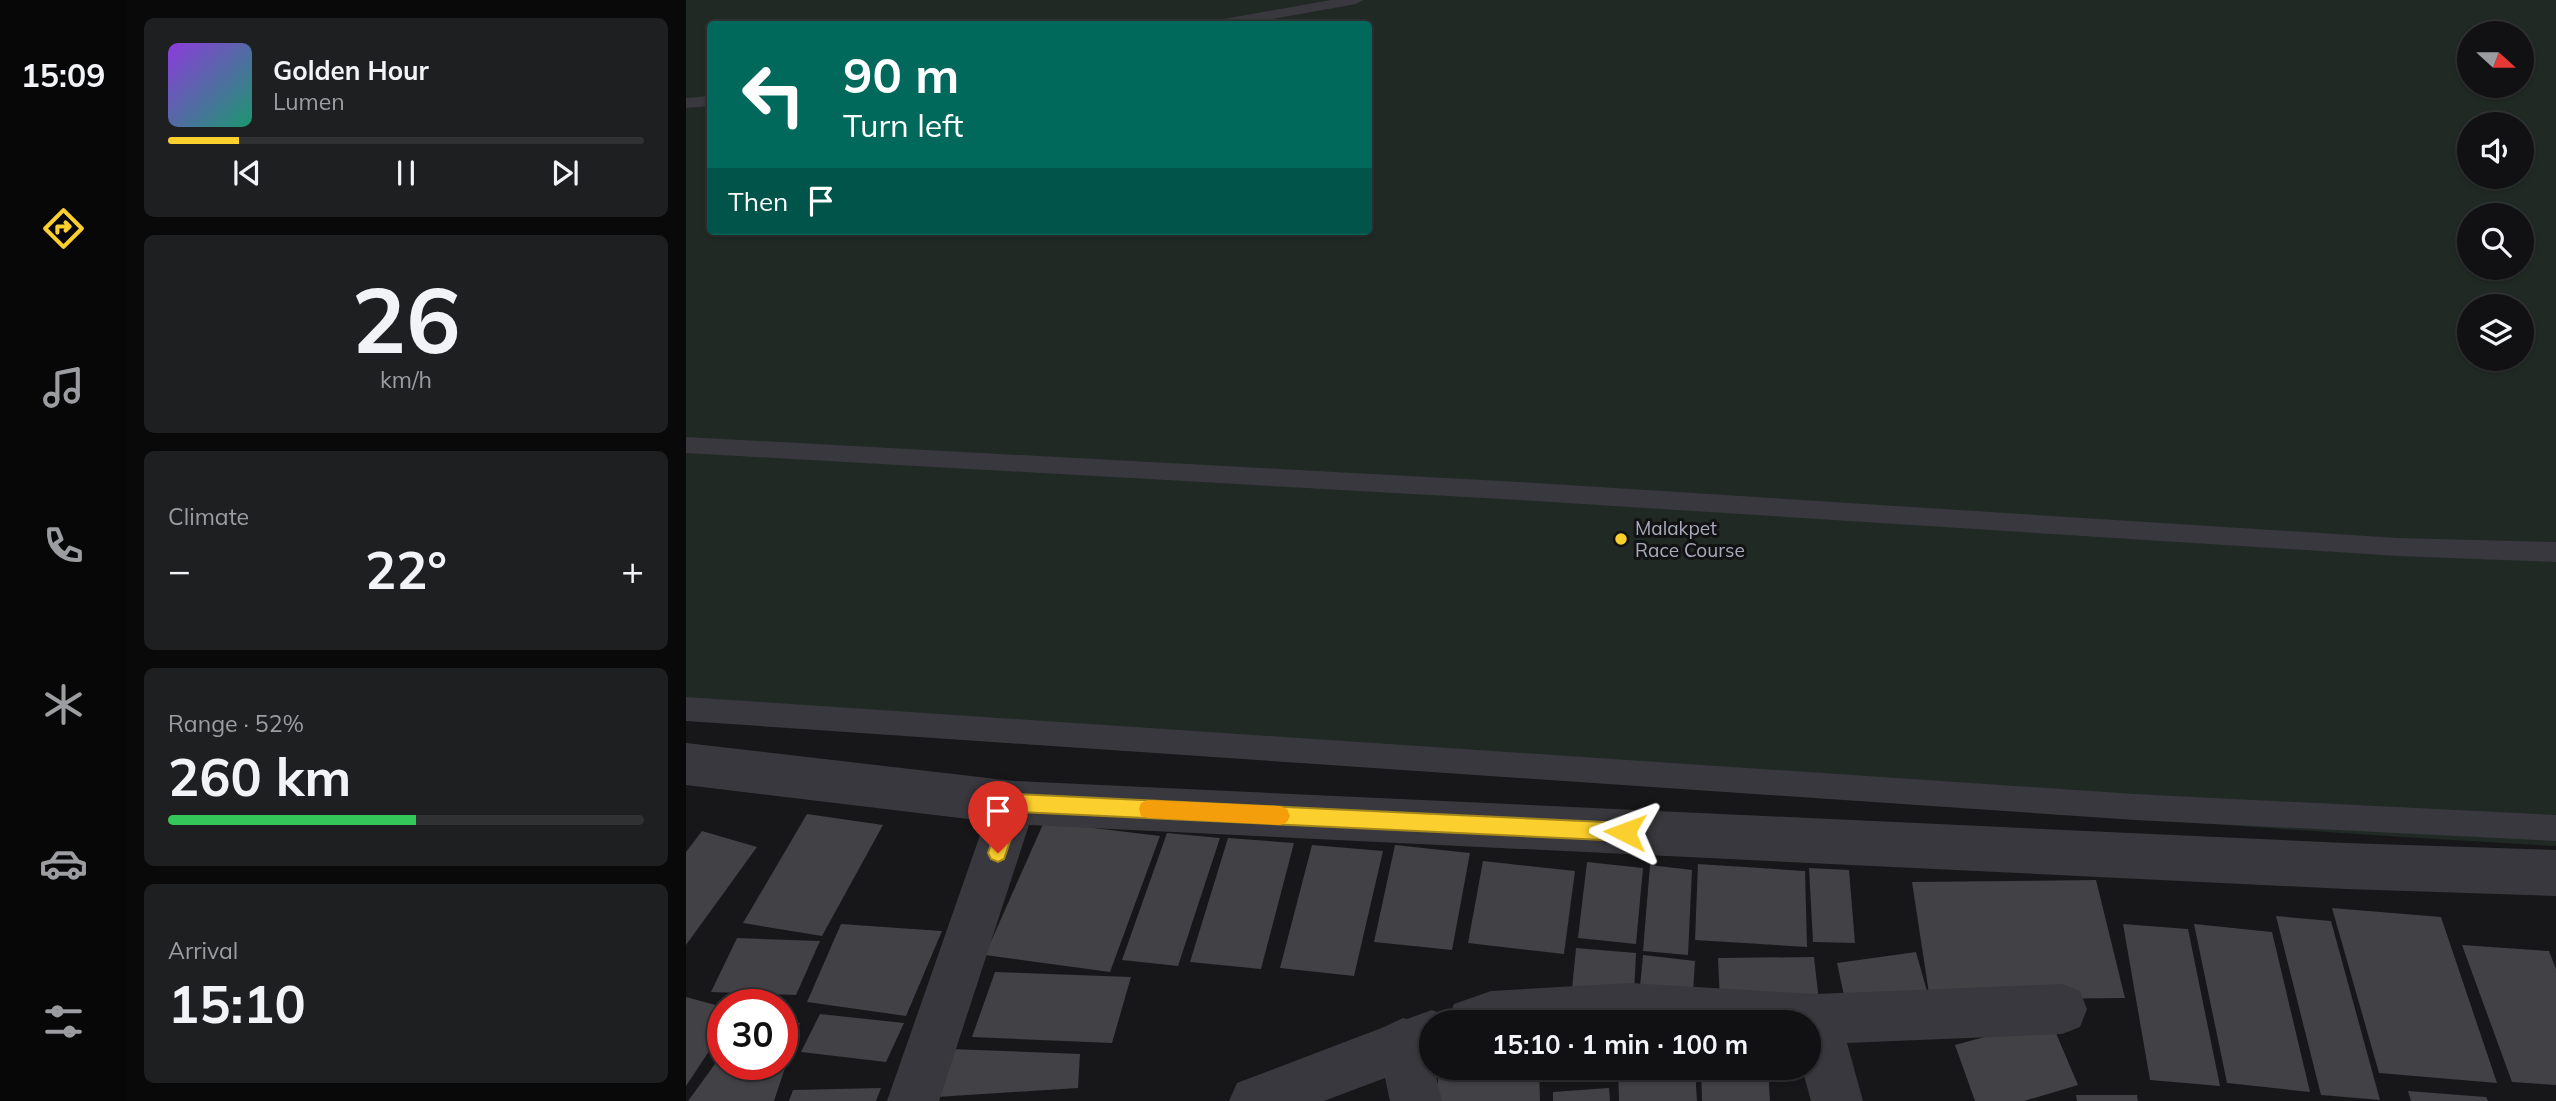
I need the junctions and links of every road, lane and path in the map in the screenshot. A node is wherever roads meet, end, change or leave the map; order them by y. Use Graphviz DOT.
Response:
graph roads {
  1 [pos="1356,0"];
  2 [pos="1240,21"];
  3 [pos="707,101"];
  4 [pos="686,103"];
  5 [pos="686,445"];
  6 [pos="2556,552"];
  7 [pos="686,709"];
  8 [pos="686,764"];
  9 [pos="1014,803"];
  10 [pos="2556,828"];
  11 [pos="2556,873"];
  12 [pos="2062,1009"];
  13 [pos="1595,1010"];
  14 [pos="1664,1010"];
  15 [pos="1821,1019"];
  16 [pos="1417,1039"];
  17 [pos="1821,1041"];
  18 [pos="913,1101"];
  19 [pos="1255,1101"];
  20 [pos="1416,1101"];
  21 [pos="1837,1101"];
  1 -- 2 [label="lane"];
  3 -- 4 [label="lane"];
  5 -- 6 [label="lane"];
  7 -- 10 [label="lane"];
  8 -- 9 [label="street"];
  9 -- 11 [label="street"];
  9 -- 18 [label="street"];
  12 -- 15 [label="street"];
  13 -- 14 [label="street"];
  16 -- 19 [label="street"];
  16 -- 20 [label="street"];
  17 -- 21 [label="street"];
}
